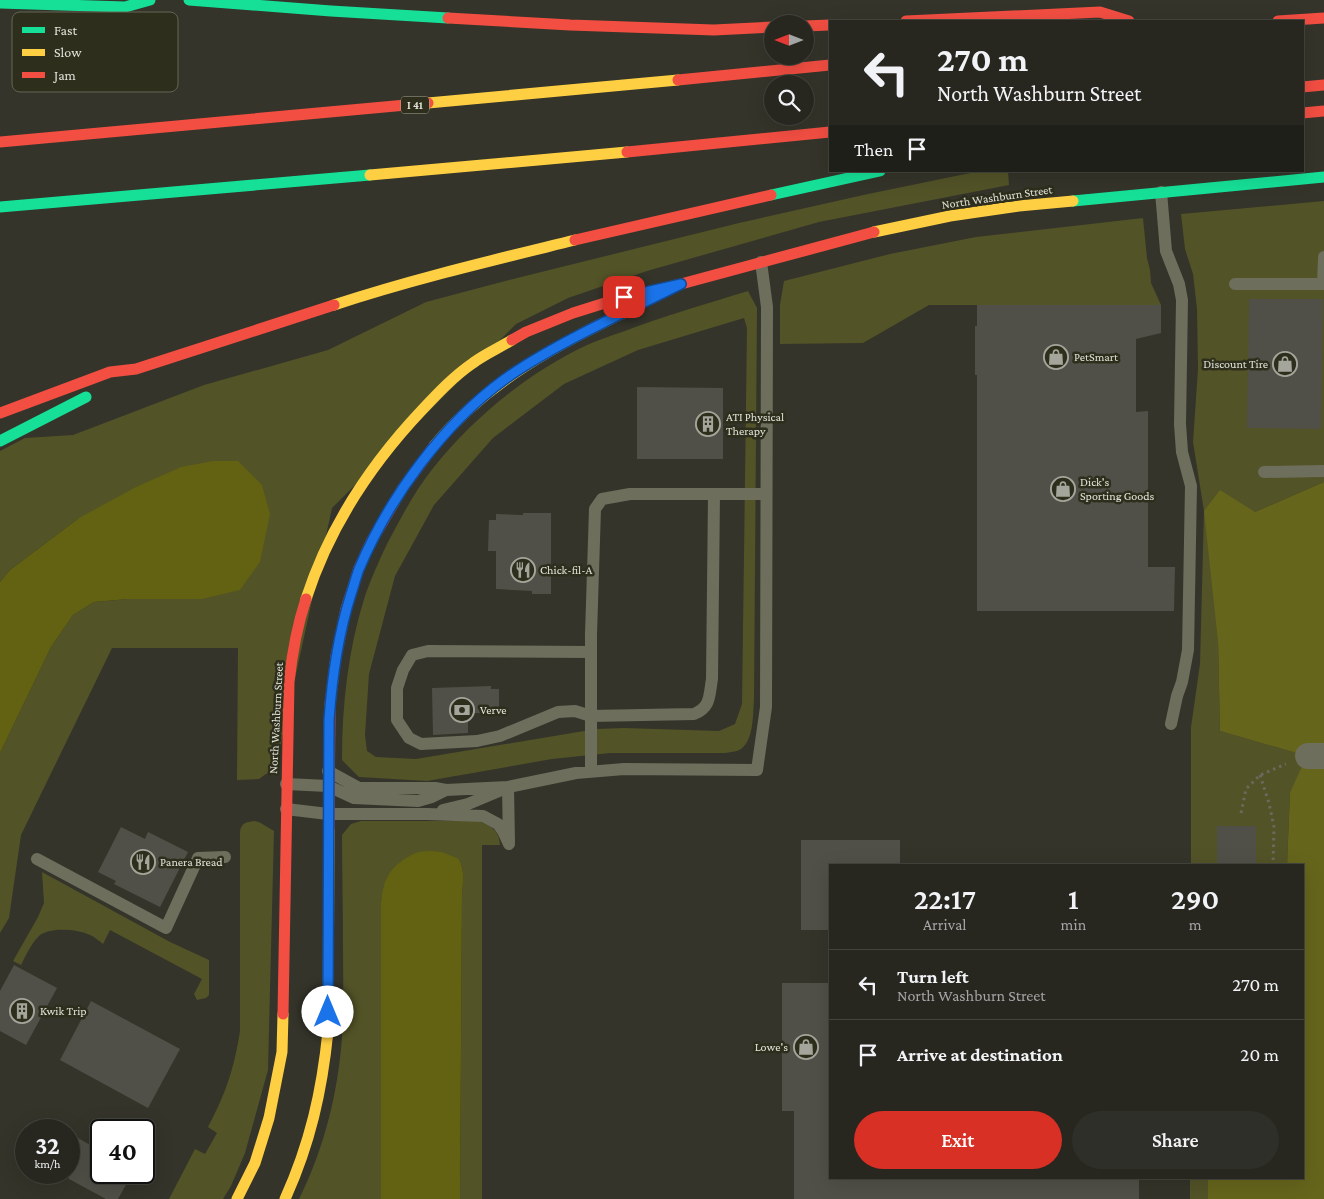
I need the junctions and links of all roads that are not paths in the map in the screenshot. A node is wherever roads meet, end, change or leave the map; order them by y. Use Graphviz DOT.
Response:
graph roads {
  1 [pos="150,0"];
  2 [pos="189,0"];
  3 [pos="0,2"];
  4 [pos="1324,18"];
  5 [pos="928,20"];
  6 [pos="1126,20"];
  7 [pos="1293,20"];
  8 [pos="829,25"];
  9 [pos="814,26"];
  10 [pos="764,27"];
  11 [pos="829,65"];
  12 [pos="1324,85"];
  13 [pos="1304,87"];
  14 [pos="1324,111"];
  15 [pos="1304,113"];
  16 [pos="829,132"];
  17 [pos="0,142"];
  18 [pos="876,172"];
  19 [pos="1324,177"];
  20 [pos="1161,192"];
  21 [pos="0,207"];
  22 [pos="1324,257"];
  23 [pos="761,262"];
  24 [pos="681,284"];
  25 [pos="1234,284"];
  26 [pos="1324,284"];
  27 [pos="136,369"];
  28 [pos="114,383"];
  29 [pos="97,392"];
  30 [pos="0,413"];
  31 [pos="0,440"];
  32 [pos="1324,471"];
  33 [pos="1264,472"];
  34 [pos="714,494"];
  35 [pos="766,494"];
  36 [pos="591,652"];
  37 [pos="591,716"];
  38 [pos="1171,724"];
  39 [pos="328,771"];
  40 [pos="591,772"];
  41 [pos="286,784"];
  42 [pos="328,786"];
  43 [pos="508,787"];
  44 [pos="446,790"];
  45 [pos="286,809"];
  46 [pos="328,814"];
  47 [pos="427,814"];
  48 [pos="225,857"];
  49 [pos="37,859"];
  50 [pos="237,1199"];
  51 [pos="284,1199"];
  1 -- 3 [label="main road"];
  2 -- 10 [label="main road"];
  4 -- 7 [label="main road"];
  5 -- 6 [label="main road"];
  8 -- 9 [label="main road"];
  11 -- 17 [label="main road, I 41"];
  12 -- 13 [label="main road"];
  14 -- 15 [label="main road"];
  16 -- 21 [label="main road"];
  18 -- 27 [label="main road"];
  19 -- 20 [label="main road, North Washburn Street"];
  20 -- 23 [label="main road, North Washburn Street"];
  20 -- 38 [label="lane"];
  22 -- 26 [label="lane"];
  23 -- 24 [label="main road, North Washburn Street"];
  23 -- 35 [label="lane"];
  24 -- 39 [label="main road, North Washburn Street"];
  24 -- 41 [label="main road, North Washburn Street"];
  25 -- 26 [label="lane"];
  27 -- 28 [label="main road"];
  27 -- 30 [label="main road"];
  29 -- 31 [label="main road"];
  32 -- 33 [label="lane"];
  34 -- 35 [label="lane"];
  34 -- 36 [label="lane"];
  34 -- 37 [label="lane"];
  35 -- 40 [label="lane"];
  36 -- 37 [label="lane"];
  36 -- 37 [label="lane"];
  37 -- 40 [label="lane"];
  39 -- 42 [label="main road, North Washburn Street"];
  39 -- 44 [label="lane"];
  40 -- 43 [label="lane"];
  41 -- 42 [label="lane"];
  41 -- 45 [label="main road, North Washburn Street"];
  42 -- 44 [label="lane"];
  42 -- 46 [label="main road, North Washburn Street"];
  43 -- 44 [label="lane"];
  43 -- 47 [label="lane"];
  43 -- 47 [label="lane"];
  45 -- 46 [label="lane"];
  45 -- 50 [label="main road, North Washburn Street"];
  46 -- 47 [label="lane"];
  46 -- 51 [label="main road, North Washburn Street"];
  48 -- 49 [label="lane"];
}
